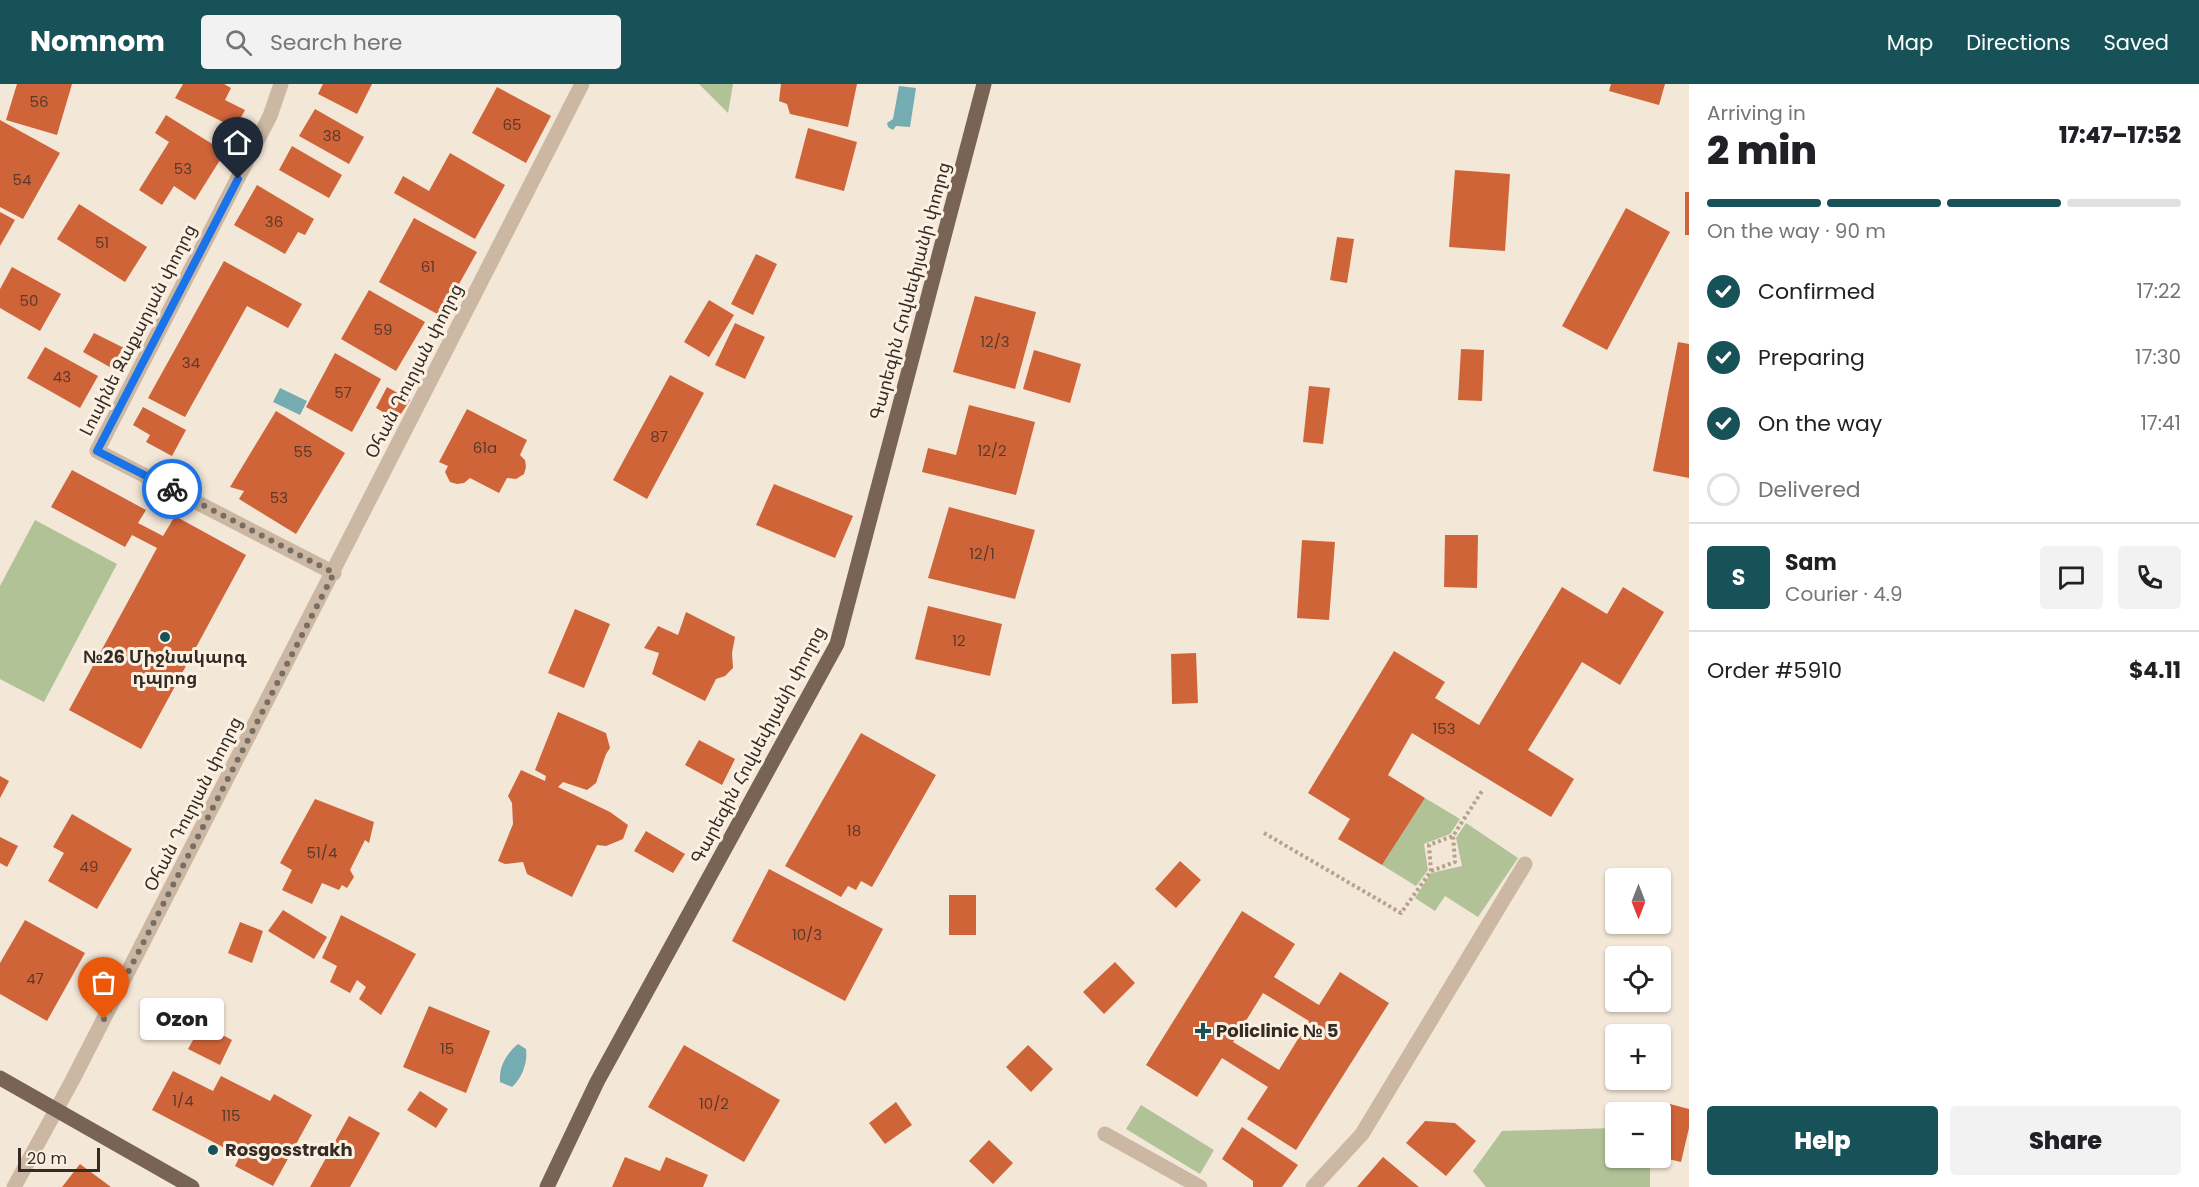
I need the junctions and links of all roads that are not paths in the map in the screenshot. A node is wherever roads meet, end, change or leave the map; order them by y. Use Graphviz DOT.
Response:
graph roads {
  1 [pos="281,84"];
  2 [pos="582,84"];
  3 [pos="984,84"];
  4 [pos="334,573"];
  5 [pos="1525,864"];
  6 [pos="0,1078"];
  7 [pos="57,1109"];
  8 [pos="1105,1134"];
  9 [pos="14,1187"];
  10 [pos="192,1187"];
  11 [pos="547,1187"];
  12 [pos="1200,1187"];
  13 [pos="1313,1187"];
  1 -- 4 [label="street, Լուսինե Զաքարյան փողոց"];
  2 -- 4 [label="street, Օհան Դուրյան փողոց"];
  3 -- 11 [label="main road, Գարեգին Հովսեփյանի փողոց"];
  4 -- 7 [label="street, Օհան Դուրյան փողոց"];
  5 -- 13 [label="street"];
  6 -- 7 [label="main road"];
  7 -- 9 [label="street, Օհան Դուրյան փողոց"];
  7 -- 10 [label="main road"];
  8 -- 12 [label="street"];
}
